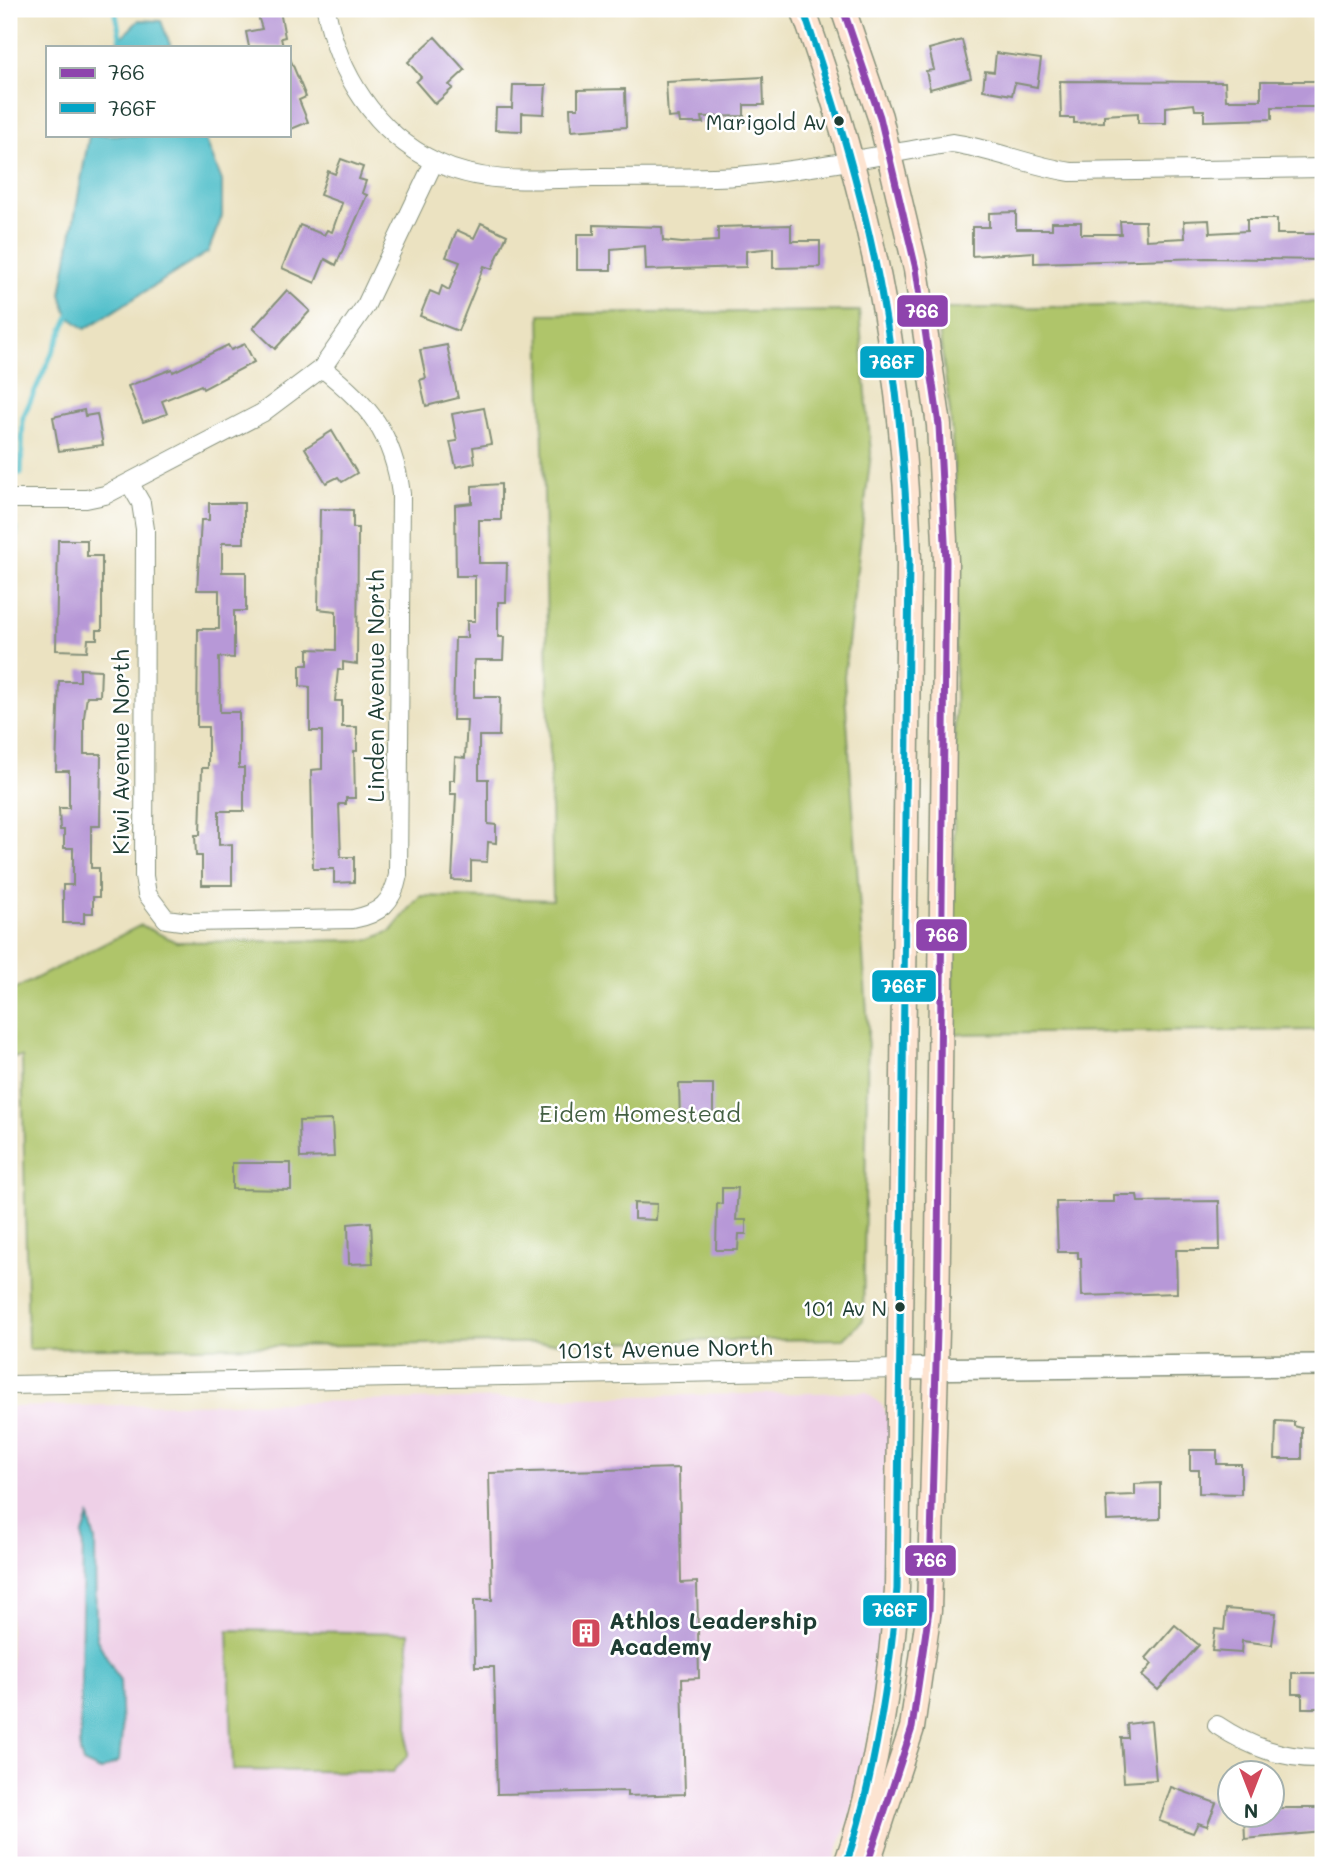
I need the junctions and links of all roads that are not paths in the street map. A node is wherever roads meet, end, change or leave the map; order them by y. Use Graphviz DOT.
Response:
graph roads {
  1 [pos="326,9"];
  2 [pos="803,9"];
  3 [pos="843,9"];
  4 [pos="890,153"];
  5 [pos="853,159"];
  6 [pos="434,162"];
  7 [pos="1323,168"];
  8 [pos="322,368"];
  9 [pos="130,484"];
  10 [pos="9,499"];
  11 [pos="264,920"];
  12 [pos="1323,1365"];
  13 [pos="936,1368"];
  14 [pos="901,1369"];
  15 [pos="9,1385"];
  16 [pos="1217,1725"];
  17 [pos="1323,1758"];
  18 [pos="846,1865"];
  19 [pos="867,1865"];
  1 -- 6 [label="street"];
  2 -- 5 [label="main road"];
  3 -- 4 [label="main road"];
  4 -- 5 [label="street"];
  4 -- 7 [label="street"];
  4 -- 13 [label="main road"];
  5 -- 6 [label="street"];
  5 -- 14 [label="main road"];
  6 -- 8 [label="street"];
  8 -- 9 [label="street"];
  8 -- 11 [label="street, Linden Avenue North"];
  9 -- 10 [label="street"];
  9 -- 11 [label="street, Kiwi Avenue North"];
  12 -- 13 [label="street, 101st Avenue North"];
  13 -- 14 [label="street, 101st Avenue North"];
  13 -- 19 [label="main road"];
  14 -- 15 [label="street, 101st Avenue North"];
  14 -- 18 [label="main road"];
  16 -- 17 [label="street"];
}
